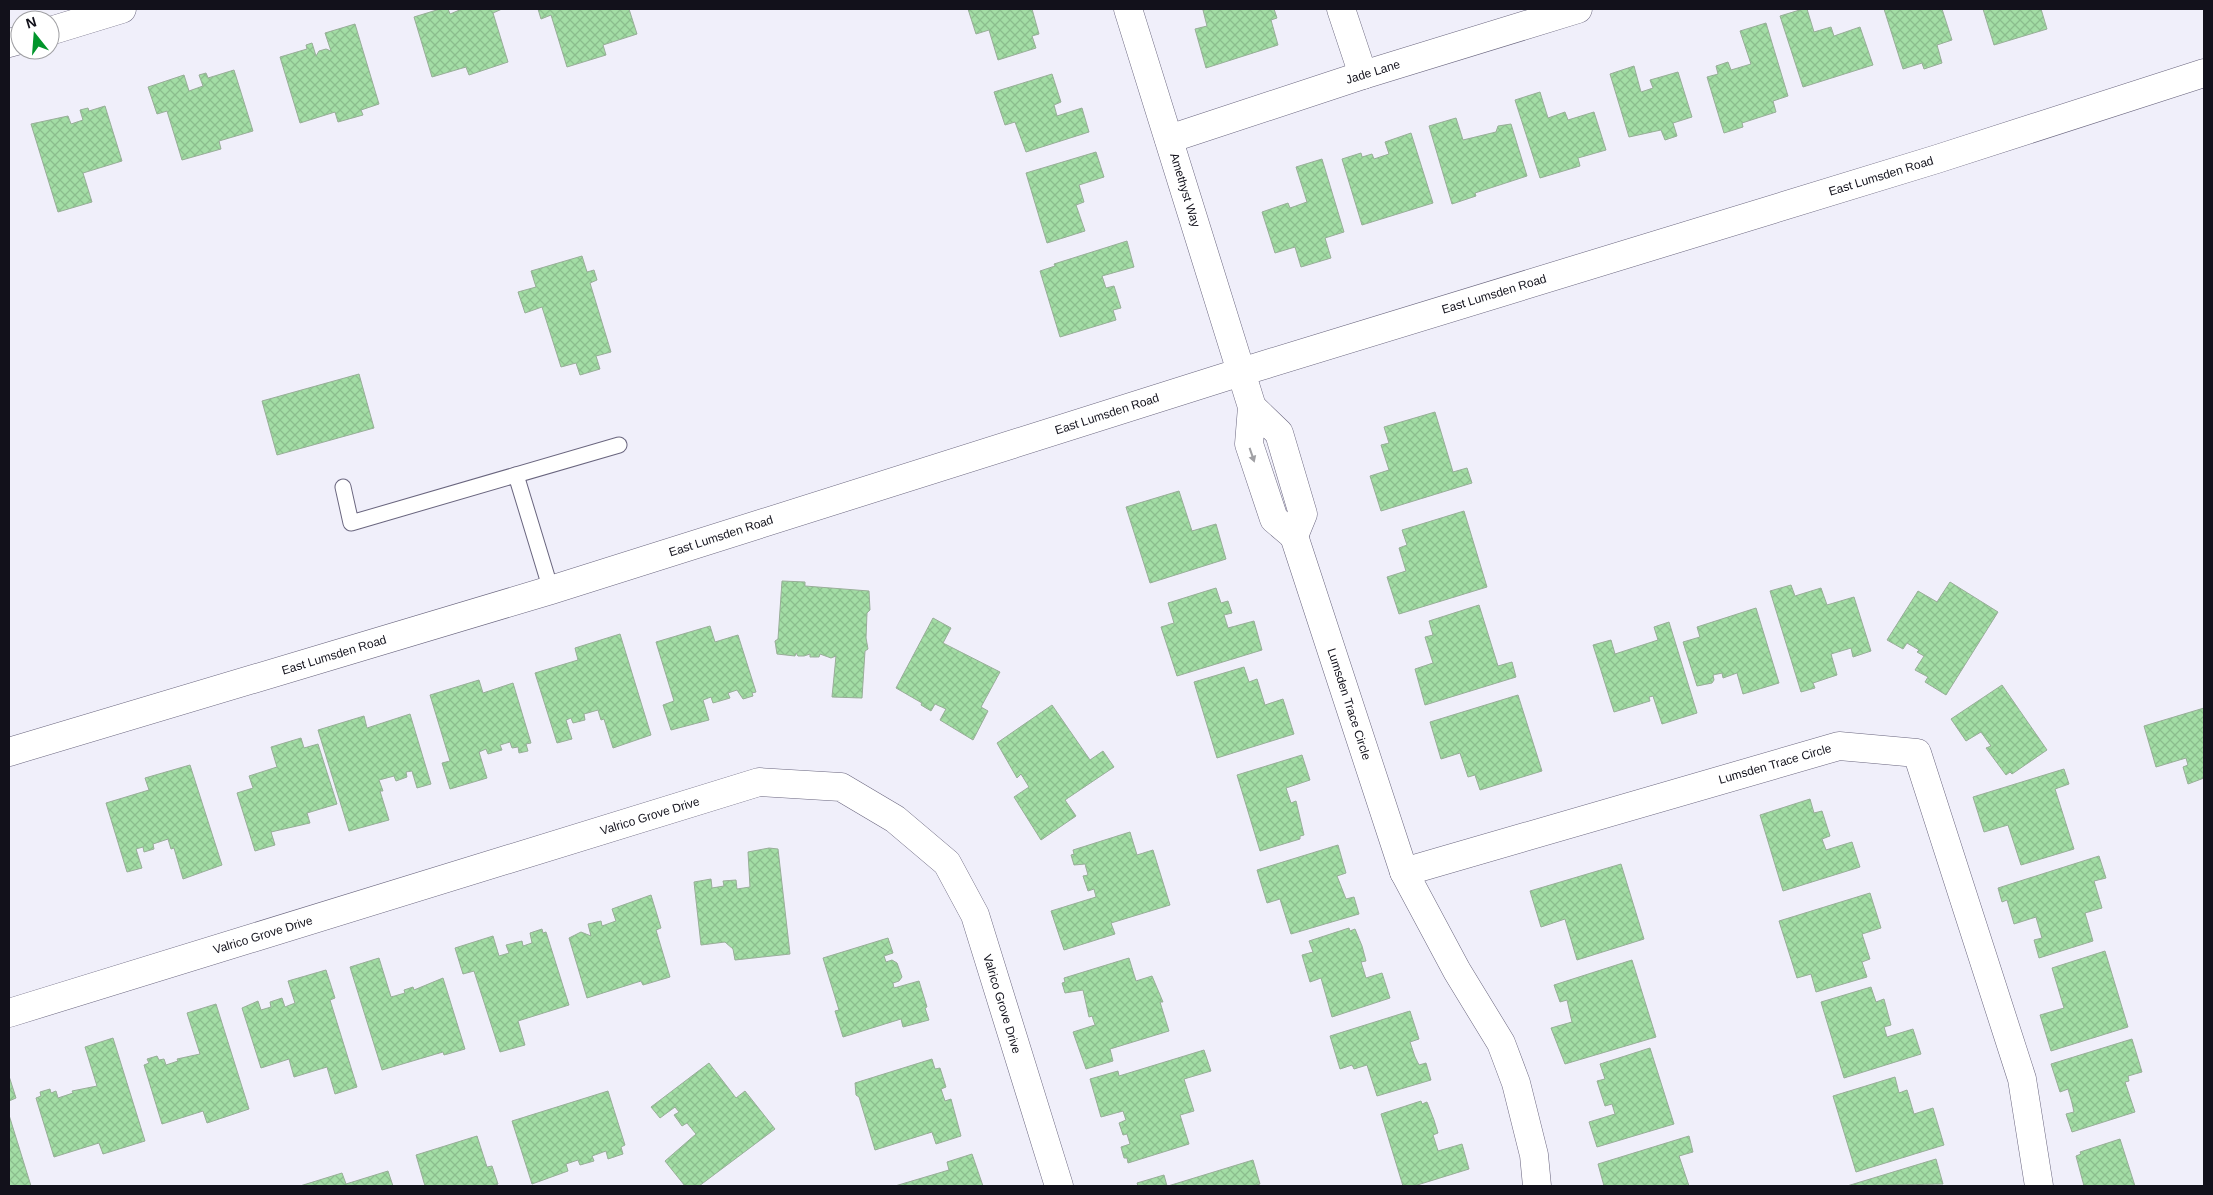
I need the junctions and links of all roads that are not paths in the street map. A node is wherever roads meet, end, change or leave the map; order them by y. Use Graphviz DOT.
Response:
graph roads {
  1 [pos="122,9"];
  2 [pos="1128,9"];
  3 [pos="1341,9"];
  4 [pos="1578,9"];
  5 [pos="60,28"];
  6 [pos="2204,73"];
  7 [pos="1363,75"];
  8 [pos="1169,139"];
  9 [pos="1241,372"];
  10 [pos="619,445"];
  11 [pos="516,475"];
  12 [pos="343,487"];
  13 [pos="551,590"];
  14 [pos="9,752"];
  15 [pos="1404,872"];
  16 [pos="9,1013"];
  17 [pos="1059,1186"];
  18 [pos="1537,1186"];
  19 [pos="2039,1186"];
  1 -- 5 [label="street"];
  2 -- 8 [label="street, Amethyst Way"];
  3 -- 7 [label="street"];
  4 -- 7 [label="street, Jade Lane"];
  6 -- 9 [label="street, East Lumsden Road"];
  7 -- 8 [label="street, Jade Lane"];
  8 -- 9 [label="street, Amethyst Way"];
  9 -- 13 [label="street, East Lumsden Road"];
  9 -- 15 [label="street, Lumsden Trace Circle"];
  10 -- 11 [label="lane"];
  11 -- 12 [label="lane"];
  11 -- 13 [label="lane"];
  13 -- 14 [label="street, East Lumsden Road"];
  15 -- 18 [label="street, Lumsden Trace Circle"];
  15 -- 19 [label="street, Lumsden Trace Circle"];
  16 -- 17 [label="street, Valrico Grove Drive"];
}
